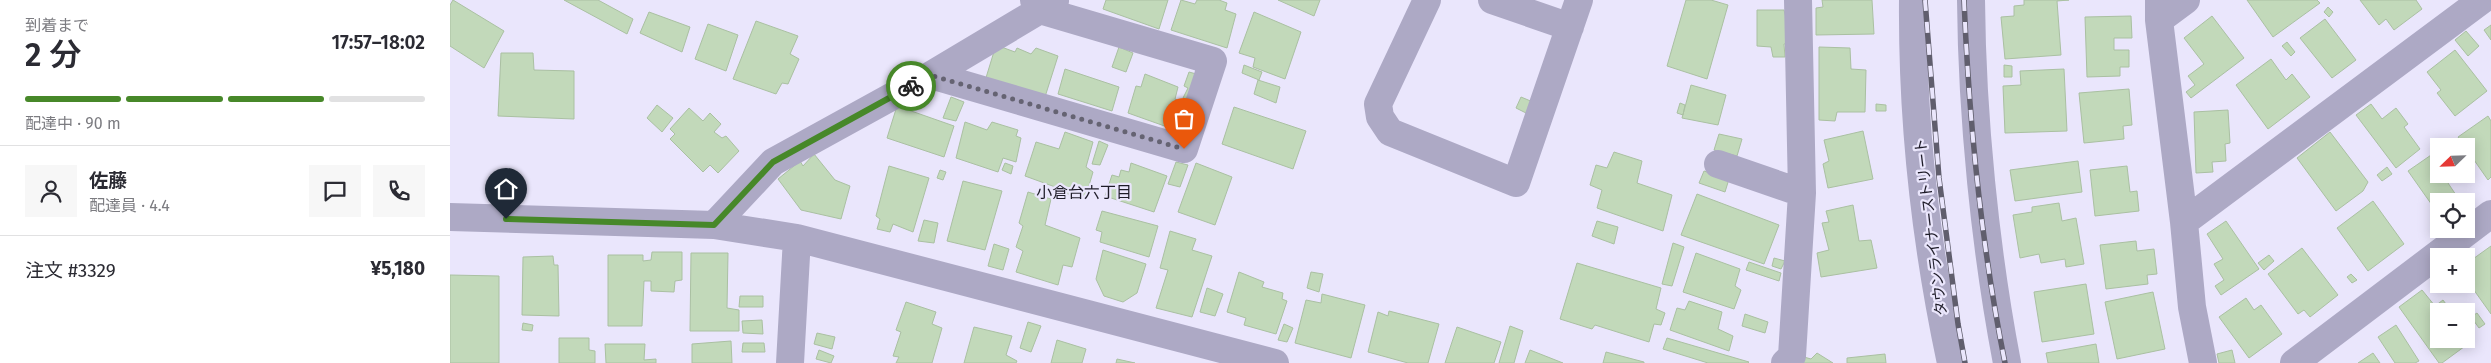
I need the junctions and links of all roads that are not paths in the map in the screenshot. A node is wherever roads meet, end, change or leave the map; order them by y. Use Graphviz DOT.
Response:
graph roads {
  1 [pos="1427,0"];
  2 [pos="1492,0"];
  3 [pos="1579,0"];
  4 [pos="1798,0"];
  5 [pos="1913,0"];
  6 [pos="1971,0"];
  7 [pos="2186,0"];
  8 [pos="2482,0"];
  9 [pos="1044,3"];
  10 [pos="2159,10"];
  11 [pos="1570,28"];
  12 [pos="930,75"];
  13 [pos="1718,164"];
  14 [pos="1802,193"];
  15 [pos="2491,214"];
  16 [pos="450,217"];
  17 [pos="2184,222"];
  18 [pos="714,225"];
  19 [pos="797,238"];
  20 [pos="790,363"];
  21 [pos="1275,363"];
  22 [pos="1785,363"];
  23 [pos="1951,363"];
  24 [pos="2007,363"];
  25 [pos="2203,363"];
  26 [pos="2294,363"];
  1 -- 11 [label="street"];
  2 -- 11 [label="street"];
  3 -- 11 [label="street"];
  4 -- 14 [label="street"];
  5 -- 23 [label="street, タウンライナーストリート"];
  6 -- 24 [label="street"];
  7 -- 10 [label="street"];
  8 -- 17 [label="street"];
  9 -- 12 [label="street"];
  9 -- 12 [label="street"];
  10 -- 17 [label="street"];
  12 -- 18 [label="street"];
  13 -- 14 [label="street"];
  14 -- 22 [label="street"];
  15 -- 26 [label="street"];
  16 -- 18 [label="street"];
  17 -- 25 [label="street"];
  18 -- 19 [label="street"];
  19 -- 20 [label="street"];
  19 -- 21 [label="street"];
}
